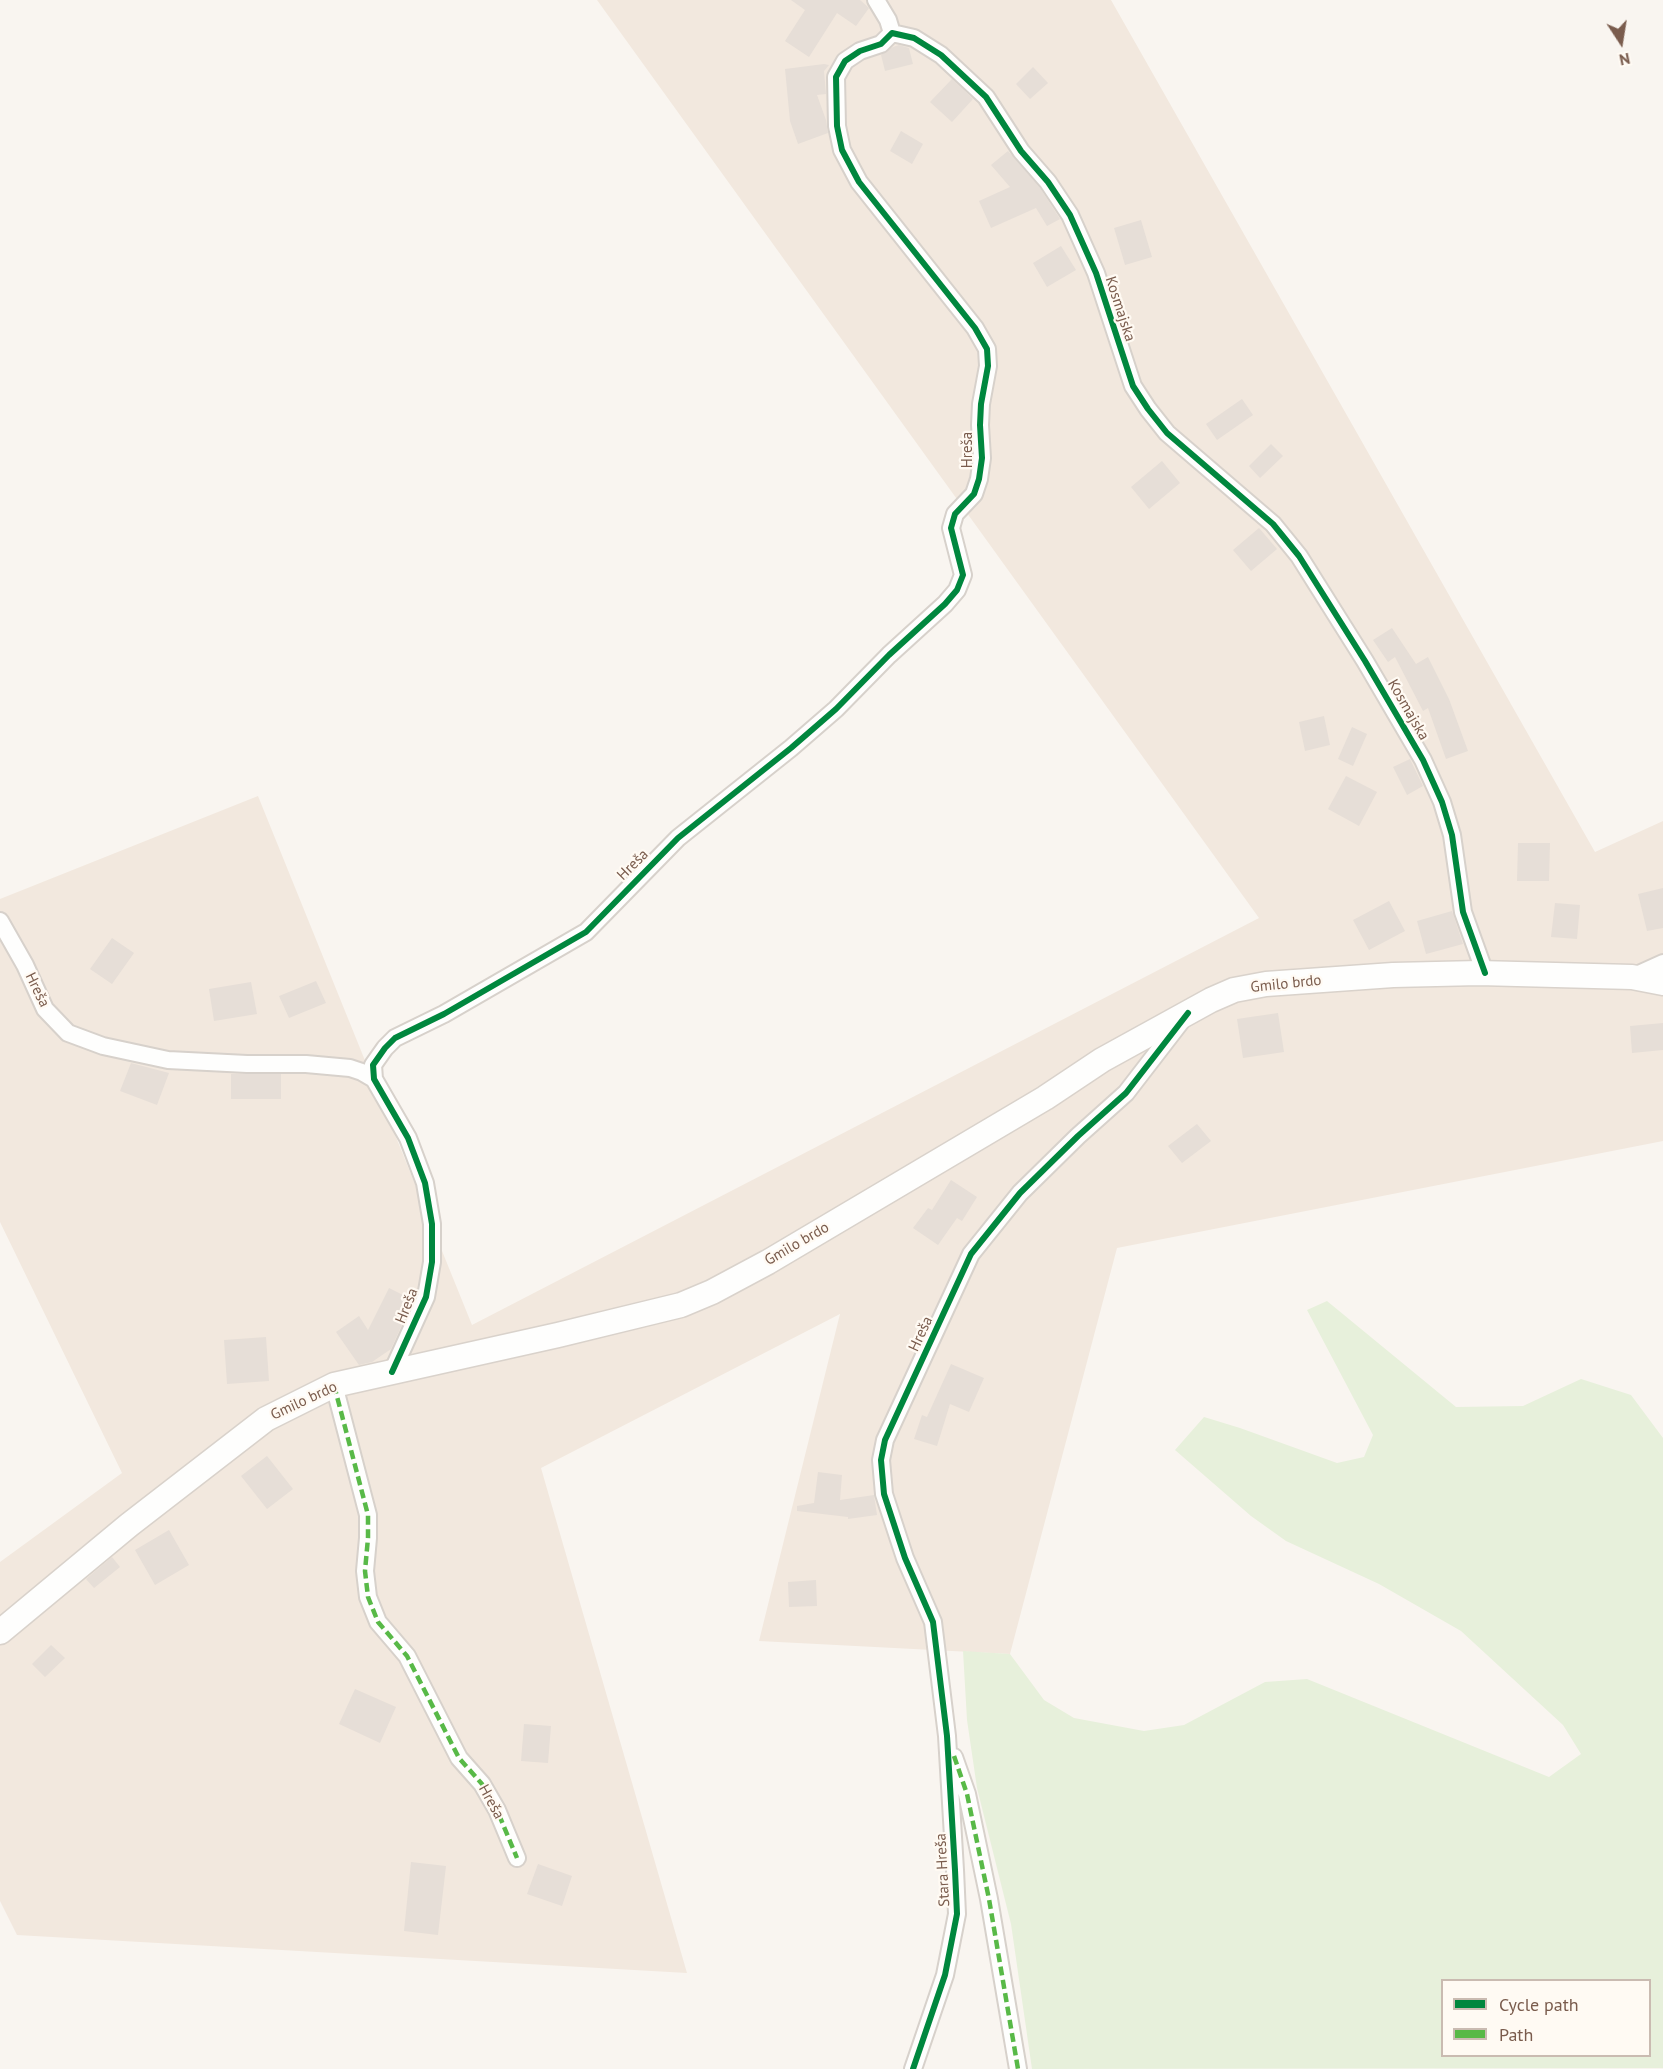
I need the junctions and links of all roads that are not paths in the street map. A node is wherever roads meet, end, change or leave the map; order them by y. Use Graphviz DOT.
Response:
graph roads {
  1 [pos="876,0"];
  2 [pos="892,33"];
  3 [pos="0,921"];
  4 [pos="1663,963"];
  5 [pos="1485,973"];
  6 [pos="1632,977"];
  7 [pos="1663,983"];
  8 [pos="1188,1013"];
  9 [pos="374,1078"];
  10 [pos="392,1372"];
  11 [pos="334,1385"];
  12 [pos="0,1632"];
  13 [pos="947,1736"];
  14 [pos="517,1858"];
  15 [pos="913,2069"];
  16 [pos="1018,2069"];
  1 -- 2 [label="street"];
  2 -- 5 [label="street, Kosmajska"];
  2 -- 9 [label="street, Hreša"];
  3 -- 9 [label="street, Hreša"];
  4 -- 6 [label="street"];
  5 -- 6 [label="main road, Gmilo brdo"];
  5 -- 8 [label="main road, Gmilo brdo"];
  6 -- 7 [label="main road"];
  8 -- 10 [label="main road, Gmilo brdo"];
  8 -- 13 [label="street, Hreša"];
  9 -- 10 [label="street, Hreša"];
  10 -- 11 [label="main road, Gmilo brdo"];
  11 -- 12 [label="main road, Gmilo brdo"];
  11 -- 14 [label="street, Hreša"];
  13 -- 15 [label="street, Stara Hreša"];
  13 -- 16 [label="street"];
}
